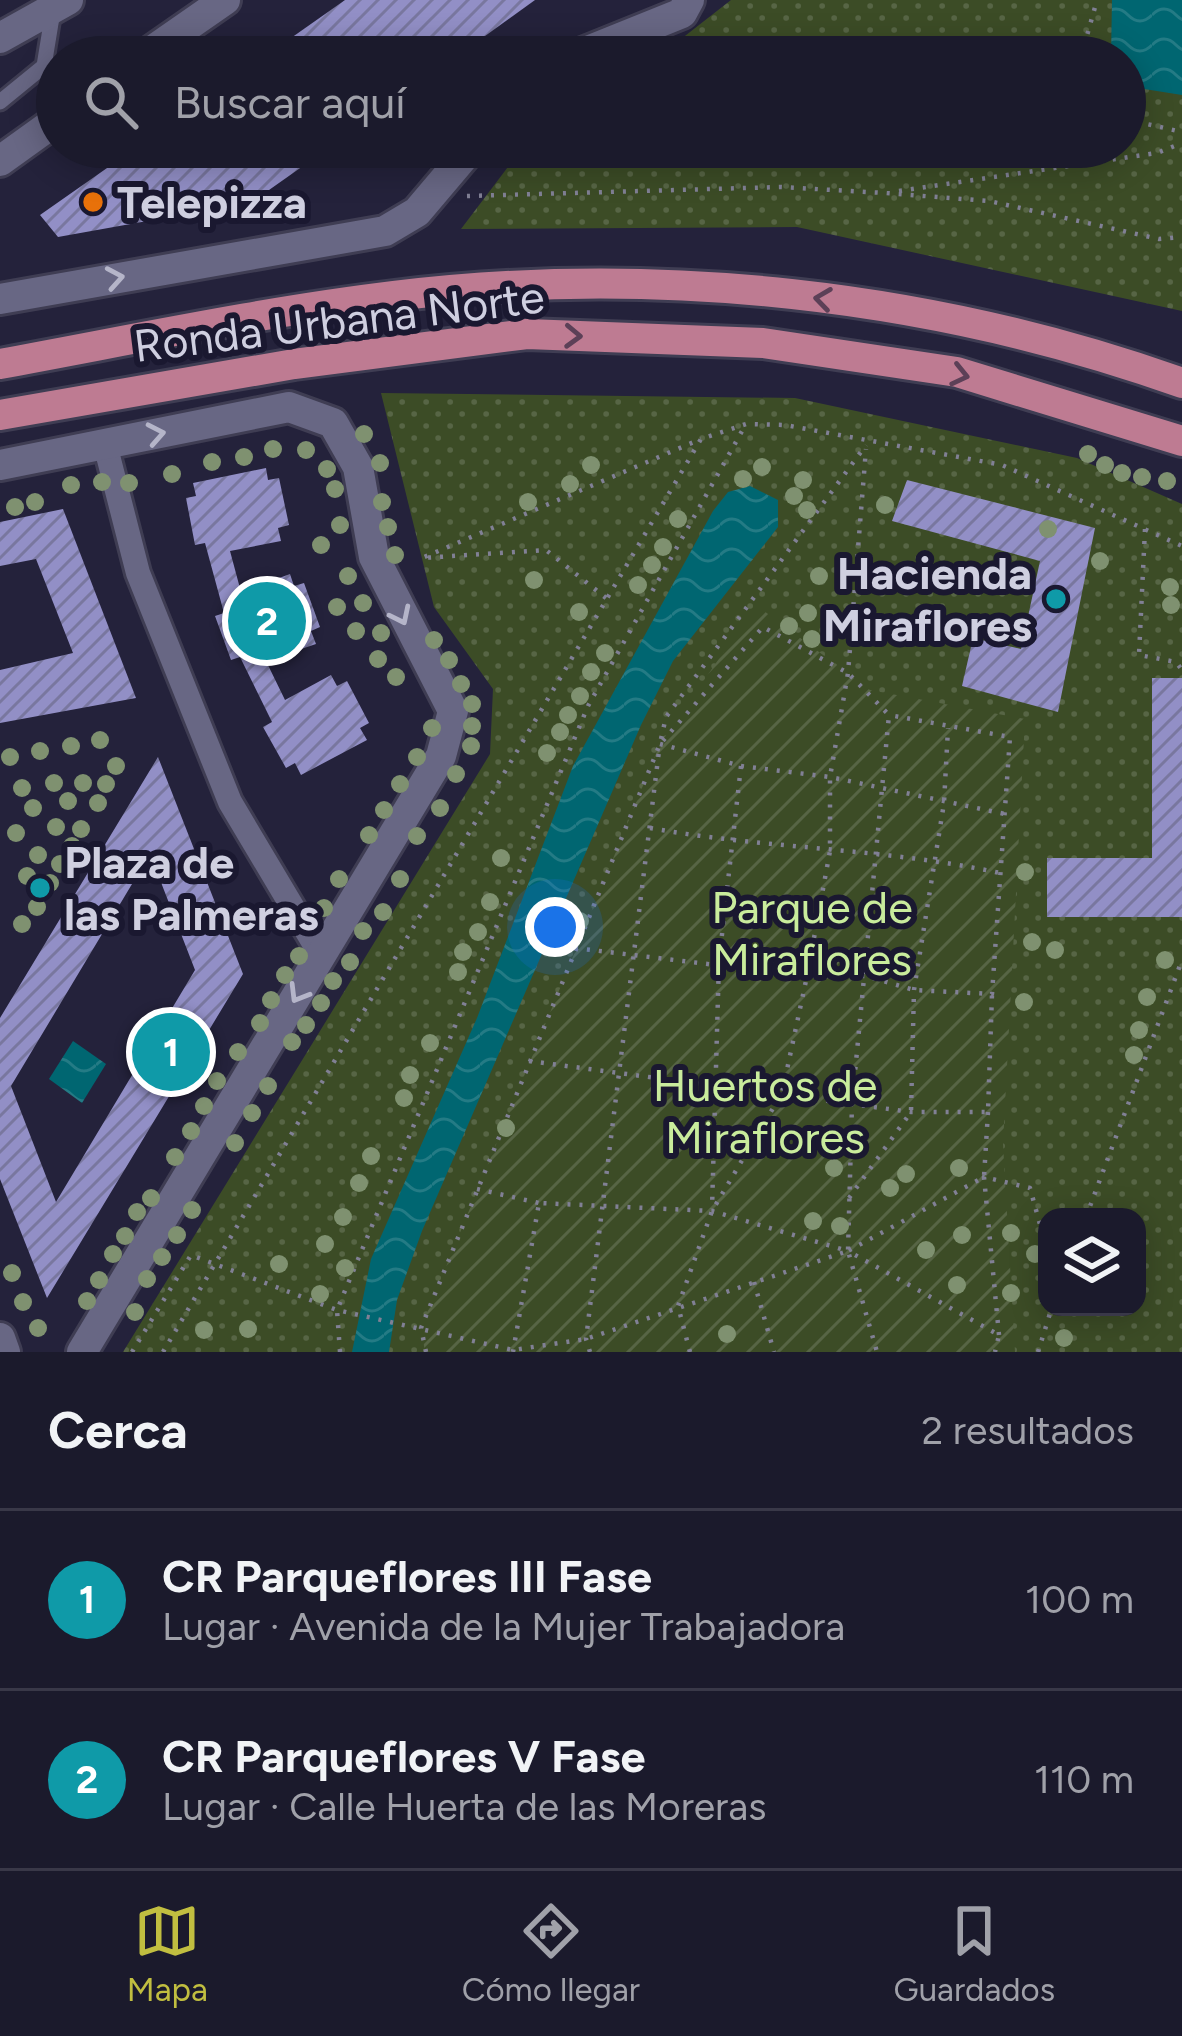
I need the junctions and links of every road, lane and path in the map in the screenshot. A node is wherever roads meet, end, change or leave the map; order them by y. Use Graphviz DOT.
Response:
graph roads {
  1 [pos="225,0"];
  2 [pos="689,0"];
  3 [pos="1097,0"];
  4 [pos="61,4"];
  5 [pos="52,36"];
  6 [pos="173,36"];
  7 [pos="625,36"];
  8 [pos="1087,36"];
  9 [pos="0,38"];
  10 [pos="36,73"];
  11 [pos="0,102"];
  12 [pos="1146,124"];
  13 [pos="1182,132"];
  14 [pos="36,135"];
  15 [pos="1182,142"];
  16 [pos="1146,155"];
  17 [pos="0,161"];
  18 [pos="454,168"];
  19 [pos="1055,168"];
  20 [pos="886,193"];
  21 [pos="430,197"];
  22 [pos="1182,240"];
  23 [pos="0,299"];
  24 [pos="0,364"];
  25 [pos="1182,383"];
  26 [pos="0,415"];
  27 [pos="746,424"];
  28 [pos="701,439"];
  29 [pos="1182,441"];
  30 [pos="105,444"];
  31 [pos="867,444"];
  32 [pos="0,465"];
  33 [pos="1145,529"];
  34 [pos="1182,546"];
  35 [pos="607,599"];
  36 [pos="1182,670"];
  37 [pos="848,673"];
  38 [pos="889,715"];
  39 [pos="948,726"];
  40 [pos="660,744"];
  41 [pos="741,766"];
  42 [pos="830,778"];
  43 [pos="882,792"];
  44 [pos="944,803"];
  45 [pos="1005,814"];
  46 [pos="650,828"];
  47 [pos="735,844"];
  48 [pos="830,851"];
  49 [pos="877,854"];
  50 [pos="933,858"];
  51 [pos="1000,873"];
  52 [pos="575,948"];
  53 [pos="634,953"];
  54 [pos="321,955"];
  55 [pos="1182,960"];
  56 [pos="719,961"];
  57 [pos="806,976"];
  58 [pos="866,976"];
  59 [pos="914,990"];
  60 [pos="992,994"];
  61 [pos="529,1061"];
  62 [pos="619,1075"];
  63 [pos="715,1086"];
  64 [pos="782,1093"];
  65 [pos="852,1104"];
  66 [pos="910,1112"];
  67 [pos="988,1112"];
  68 [pos="984,1178"];
  69 [pos="477,1190"];
  70 [pos="849,1198"];
  71 [pos="539,1203"];
  72 [pos="603,1206"];
  73 [pos="1088,1208"];
  74 [pos="712,1210"];
  75 [pos="1038,1217"];
  76 [pos="848,1251"];
  77 [pos="214,1265"];
  78 [pos="754,1281"];
  79 [pos="678,1306"];
  80 [pos="337,1310"];
  81 [pos="1049,1316"];
  82 [pos="421,1328"];
  83 [pos="999,1335"];
  84 [pos="0,1338"];
  85 [pos="586,1339"];
  86 [pos="513,1351"];
  87 [pos="5,1352"];
  88 [pos="82,1352"];
  89 [pos="132,1352"];
  90 [pos="164,1352"];
  91 [pos="340,1352"];
  92 [pos="426,1352"];
  93 [pos="590,1352"];
  94 [pos="690,1352"];
  95 [pos="774,1352"];
  96 [pos="877,1352"];
  97 [pos="995,1352"];
  98 [pos="1038,1352"];
  1 -- 6 [label="street"];
  2 -- 7 [label="street"];
  3 -- 8 [label="path"];
  4 -- 5 [label="lane"];
  4 -- 9 [label="street"];
  10 -- 11 [label="lane"];
  12 -- 13 [label="path"];
  14 -- 17 [label="street"];
  15 -- 16 [label="path"];
  18 -- 21 [label="street"];
  19 -- 20 [label="path"];
  20 -- 21 [label="path"];
  20 -- 22 [label="path"];
  23 -- 21 [label="street, one-way"];
  25 -- 24 [label="main road, Ronda Urbana Norte, one-way"];
  26 -- 29 [label="main road, Ronda Urbana Norte, one-way"];
  27 -- 28 [label="path"];
  27 -- 31 [label="path"];
  27 -- 80 [label="path"];
  28 -- 35 [label="path"];
  28 -- 35 [label="path"];
  30 -- 32 [label="street"];
  30 -- 54 [label="street"];
  30 -- 54 [label="street, one-way"];
  31 -- 33 [label="path"];
  31 -- 37 [label="path"];
  31 -- 40 [label="path"];
  33 -- 34 [label="path"];
  33 -- 36 [label="path"];
  35 -- 77 [label="path"];
  37 -- 38 [label="path"];
  37 -- 40 [label="path"];
  37 -- 42 [label="path"];
  38 -- 39 [label="path"];
  38 -- 43 [label="path"];
  39 -- 44 [label="path"];
  39 -- 45 [label="path"];
  40 -- 41 [label="path"];
  40 -- 46 [label="path"];
  40 -- 52 [label="path"];
  41 -- 42 [label="path"];
  41 -- 47 [label="path"];
  42 -- 43 [label="path"];
  42 -- 48 [label="path"];
  43 -- 44 [label="path"];
  43 -- 49 [label="path"];
  44 -- 45 [label="path"];
  44 -- 50 [label="path"];
  45 -- 51 [label="path"];
  46 -- 47 [label="path"];
  46 -- 53 [label="path"];
  47 -- 48 [label="path"];
  47 -- 56 [label="path"];
  48 -- 49 [label="path"];
  48 -- 57 [label="path"];
  49 -- 50 [label="path"];
  49 -- 58 [label="path"];
  50 -- 51 [label="path"];
  50 -- 59 [label="path"];
  51 -- 60 [label="path"];
  52 -- 53 [label="path"];
  52 -- 61 [label="path"];
  53 -- 56 [label="path"];
  53 -- 62 [label="path"];
  54 -- 88 [label="street, one-way"];
  55 -- 73 [label="path"];
  56 -- 57 [label="path"];
  56 -- 63 [label="path"];
  57 -- 58 [label="path"];
  57 -- 64 [label="path"];
  58 -- 59 [label="path"];
  58 -- 65 [label="path"];
  59 -- 60 [label="path"];
  59 -- 66 [label="path"];
  60 -- 67 [label="path"];
  61 -- 62 [label="path"];
  61 -- 69 [label="path"];
  62 -- 63 [label="path"];
  62 -- 72 [label="path"];
  63 -- 64 [label="path"];
  63 -- 74 [label="path"];
  64 -- 65 [label="path"];
  64 -- 74 [label="path"];
  65 -- 66 [label="path"];
  65 -- 70 [label="path"];
  66 -- 67 [label="path"];
  66 -- 70 [label="path"];
  67 -- 68 [label="path"];
  68 -- 75 [label="path"];
  68 -- 76 [label="path"];
  68 -- 83 [label="path"];
  69 -- 71 [label="path"];
  69 -- 82 [label="path"];
  70 -- 76 [label="path"];
  71 -- 72 [label="path"];
  71 -- 86 [label="path"];
  72 -- 74 [label="path"];
  72 -- 85 [label="path"];
  74 -- 76 [label="path"];
  74 -- 79 [label="path"];
  76 -- 78 [label="path"];
  76 -- 83 [label="path"];
  76 -- 96 [label="path"];
  77 -- 80 [label="path"];
  77 -- 89 [label="path"];
  77 -- 90 [label="path"];
  78 -- 79 [label="path"];
  78 -- 95 [label="path"];
  79 -- 85 [label="path"];
  79 -- 94 [label="path"];
  80 -- 82 [label="path"];
  80 -- 91 [label="path"];
  81 -- 98 [label="path"];
  82 -- 86 [label="path"];
  82 -- 92 [label="path"];
  83 -- 97 [label="path"];
  84 -- 87 [label="street"];
  85 -- 86 [label="path"];
  85 -- 93 [label="path"];
}
